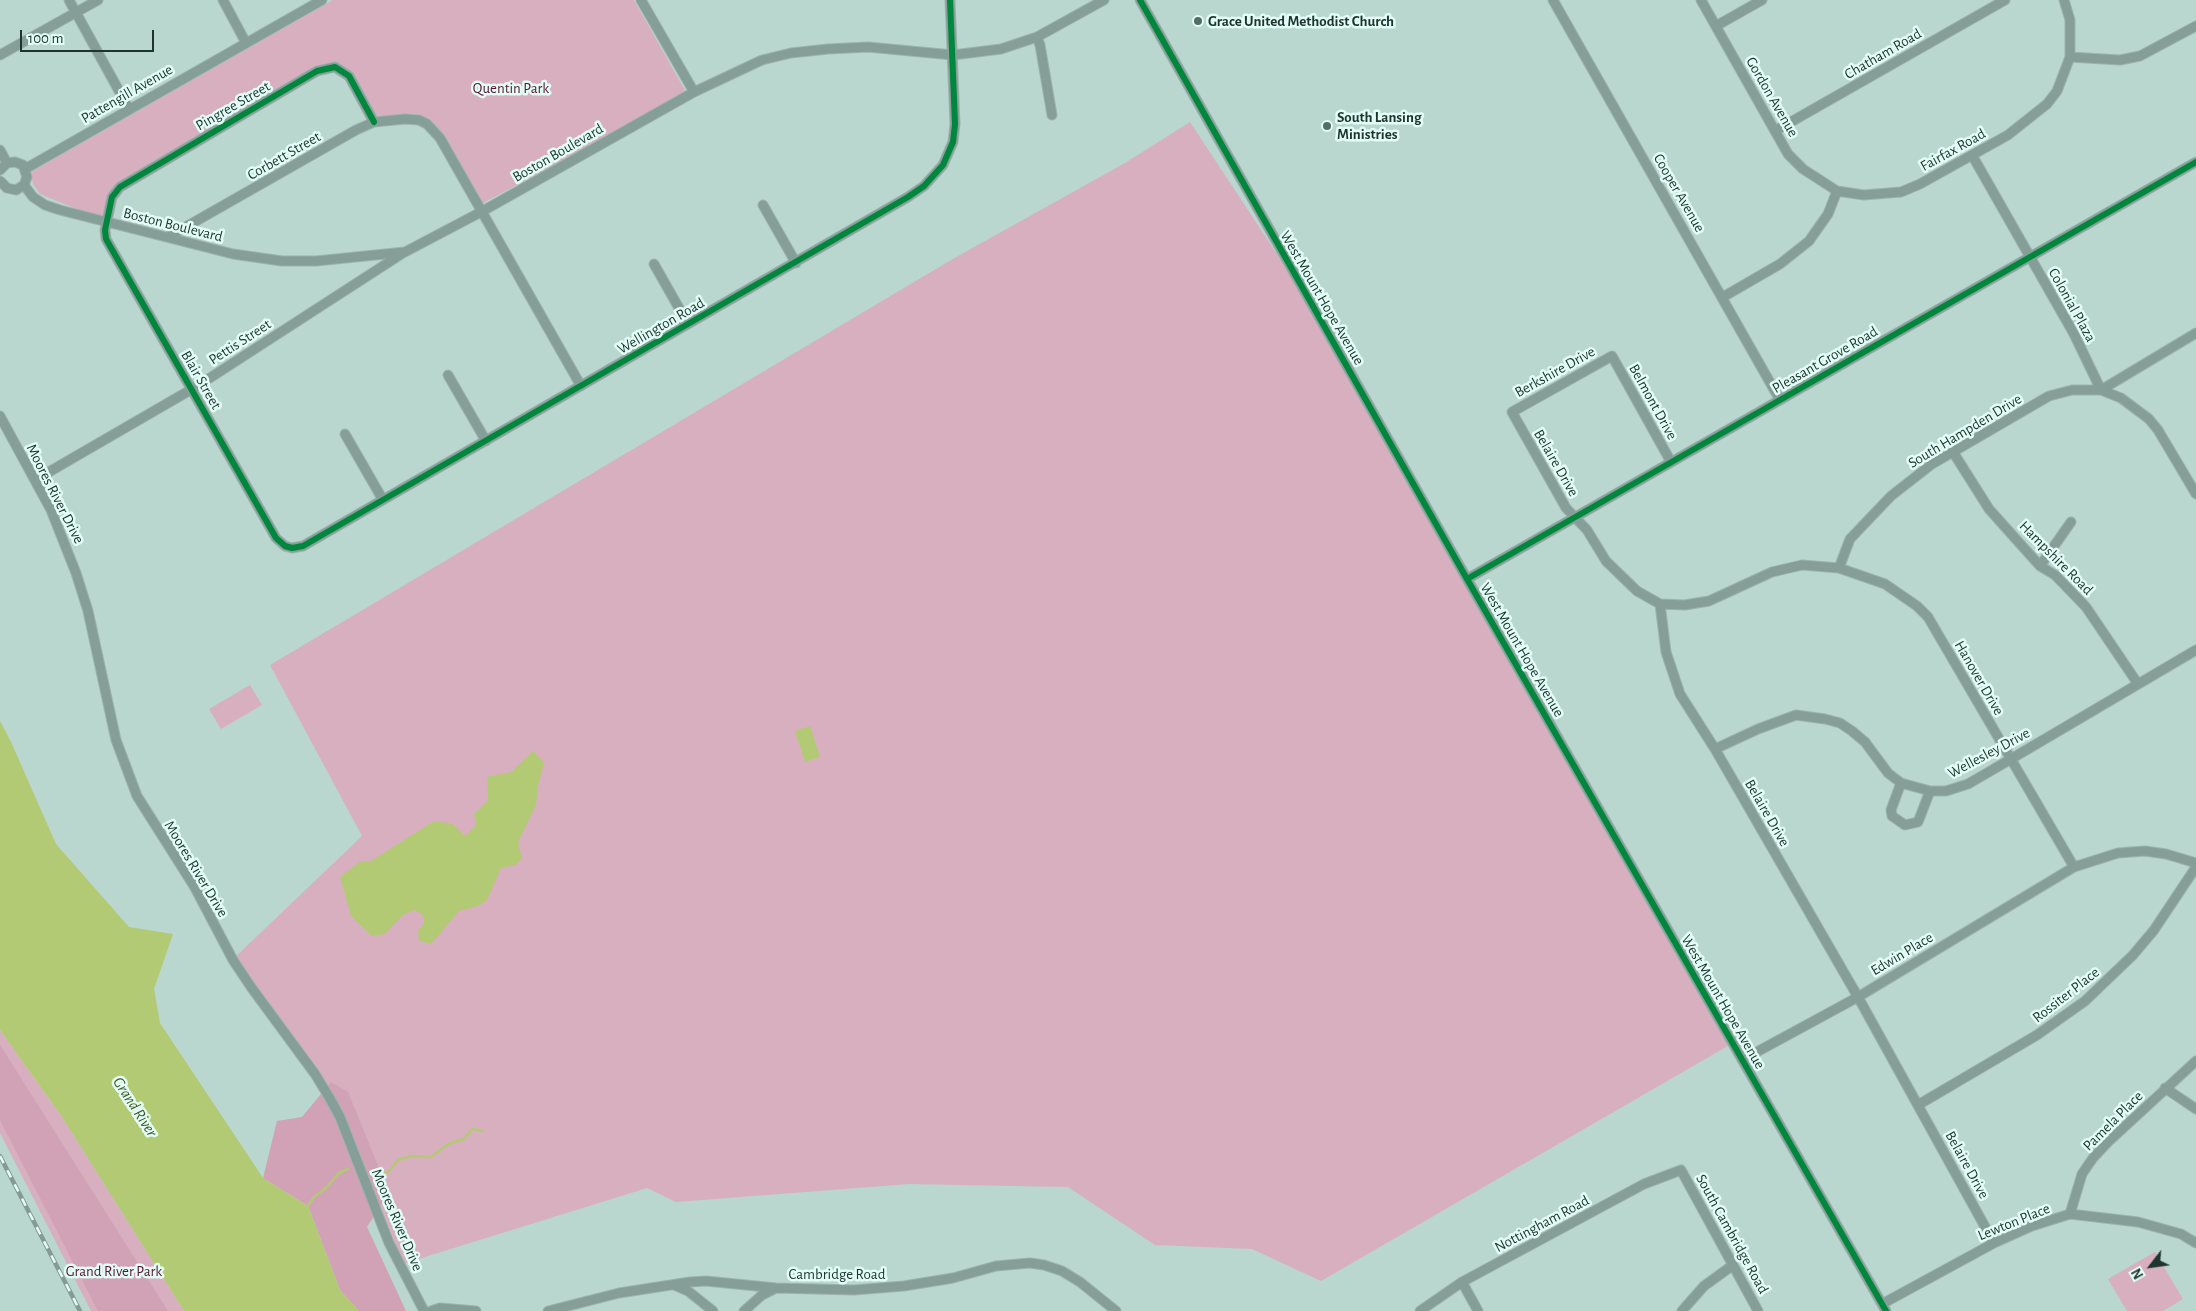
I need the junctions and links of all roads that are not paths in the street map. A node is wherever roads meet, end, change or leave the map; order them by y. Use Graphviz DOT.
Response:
graph roads {
  1 [pos="69,0"];
  2 [pos="98,0"];
  3 [pos="223,0"];
  4 [pos="322,0"];
  5 [pos="641,0"];
  6 [pos="950,0"];
  7 [pos="1104,0"];
  8 [pos="1140,0"];
  9 [pos="1553,0"];
  10 [pos="1701,0"];
  11 [pos="1762,0"];
  12 [pos="2005,0"];
  13 [pos="2064,0"];
  14 [pos="76,13"];
  15 [pos="1716,26"];
  16 [pos="2196,26"];
  17 [pos="1037,37"];
  18 [pos="246,43"];
  19 [pos="952,54"];
  20 [pos="0,56"];
  21 [pos="2070,57"];
  22 [pos="694,92"];
  23 [pos="130,109"];
  24 [pos="1052,115"];
  25 [pos="374,122"];
  26 [pos="1775,131"];
  27 [pos="0,150"];
  28 [pos="1972,155"];
  29 [pos="2196,162"];
  30 [pos="3,167"];
  31 [pos="25,169"];
  32 [pos="24,185"];
  33 [pos="1,187"];
  34 [pos="1837,191"];
  35 [pos="763,205"];
  36 [pos="482,212"];
  37 [pos="107,223"];
  38 [pos="168,237"];
  39 [pos="405,252"];
  40 [pos="2029,257"];
  41 [pos="796,262"];
  42 [pos="654,264"];
  43 [pos="1723,297"];
  44 [pos="688,324"];
  45 [pos="2196,333"];
  46 [pos="1612,356"];
  47 [pos="448,376"];
  48 [pos="581,386"];
  49 [pos="192,389"];
  50 [pos="2101,390"];
  51 [pos="1780,400"];
  52 [pos="1512,412"];
  53 [pos="0,416"];
  54 [pos="345,434"];
  55 [pos="486,441"];
  56 [pos="1952,452"];
  57 [pos="1671,462"];
  58 [pos="36,480"];
  59 [pos="2196,494"];
  60 [pos="384,500"];
  61 [pos="1575,518"];
  62 [pos="2071,522"];
  63 [pos="284,546"];
  64 [pos="2040,566"];
  65 [pos="1839,568"];
  66 [pos="1467,579"];
  67 [pos="1660,604"];
  68 [pos="2196,650"];
  69 [pos="2138,684"];
  70 [pos="1715,750"];
  71 [pos="2011,759"];
  72 [pos="1901,783"];
  73 [pos="1930,791"];
  74 [pos="2196,865"];
  75 [pos="2074,867"];
  76 [pos="1858,997"];
  77 [pos="1742,1060"];
  78 [pos="2196,1061"];
  79 [pos="2166,1088"];
  80 [pos="1918,1105"];
  81 [pos="2196,1109"];
  82 [pos="1681,1170"];
  83 [pos="2070,1214"];
  84 [pos="1994,1243"];
  85 [pos="2196,1243"];
  86 [pos="1733,1265"];
  87 [pos="1462,1282"];
  88 [pos="673,1284"];
  89 [pos="776,1288"];
  90 [pos="1884,1308"];
  91 [pos="1115,1310"];
  92 [pos="424,1311"];
  93 [pos="430,1311"];
  94 [pos="476,1311"];
  95 [pos="548,1311"];
  96 [pos="713,1311"];
  97 [pos="744,1311"];
  98 [pos="1420,1311"];
  99 [pos="1478,1311"];
  100 [pos="1682,1311"];
  101 [pos="1758,1311"];
  1 -- 14 [label="street"];
  2 -- 14 [label="street"];
  3 -- 18 [label="street"];
  4 -- 18 [label="street, Pattengill Avenue"];
  5 -- 22 [label="street"];
  6 -- 19 [label="street, Wellington Road"];
  7 -- 17 [label="street, Boston Boulevard"];
  8 -- 66 [label="street, West Mount Hope Avenue"];
  9 -- 43 [label="street, Cooper Avenue"];
  10 -- 15 [label="street, Gordon Avenue"];
  11 -- 15 [label="street"];
  12 -- 26 [label="street, Chatham Road"];
  13 -- 21 [label="street"];
  14 -- 20 [label="street"];
  14 -- 23 [label="street"];
  15 -- 26 [label="street, Gordon Avenue"];
  16 -- 21 [label="street"];
  17 -- 19 [label="street, Boston Boulevard"];
  17 -- 24 [label="street"];
  18 -- 23 [label="street, Pattengill Avenue"];
  19 -- 22 [label="street, Boston Boulevard"];
  19 -- 41 [label="street, Wellington Road"];
  21 -- 28 [label="street, Fairfax Road"];
  22 -- 36 [label="street, Boston Boulevard"];
  23 -- 31 [label="street, Pattengill Avenue"];
  25 -- 36 [label="street, Corbett Street"];
  25 -- 37 [label="street, Pingree Street"];
  25 -- 38 [label="street, Corbett Street"];
  26 -- 34 [label="street, Gordon Avenue"];
  27 -- 30 [label="street"];
  28 -- 34 [label="street, Fairfax Road"];
  28 -- 40 [label="street, Colonial Plaza"];
  29 -- 40 [label="street, Pleasant Grove Road"];
  30 -- 31 [label="street"];
  31 -- 32 [label="street"];
  32 -- 33 [label="street"];
  32 -- 37 [label="street, Boston Boulevard"];
  34 -- 43 [label="street"];
  35 -- 41 [label="street"];
  36 -- 39 [label="street, Boston Boulevard"];
  36 -- 48 [label="street"];
  37 -- 38 [label="street, Boston Boulevard"];
  37 -- 49 [label="street, Blair Street"];
  38 -- 39 [label="street, Boston Boulevard"];
  39 -- 49 [label="street, Pettis Street"];
  40 -- 50 [label="street, Colonial Plaza"];
  40 -- 51 [label="street, Pleasant Grove Road"];
  41 -- 44 [label="street, Wellington Road"];
  42 -- 44 [label="street"];
  43 -- 51 [label="street, Cooper Avenue"];
  44 -- 48 [label="street, Wellington Road"];
  45 -- 50 [label="street"];
  46 -- 52 [label="street, Berkshire Drive"];
  46 -- 57 [label="street, Belmont Drive"];
  47 -- 55 [label="street"];
  48 -- 55 [label="street, Wellington Road"];
  49 -- 58 [label="street, Pettis Street"];
  49 -- 63 [label="street, Blair Street"];
  50 -- 56 [label="street, South Hampden Drive"];
  50 -- 59 [label="street"];
  51 -- 57 [label="street, Pleasant Grove Road"];
  52 -- 61 [label="street, Belaire Drive"];
  53 -- 58 [label="street, Moores River Drive"];
  54 -- 60 [label="street"];
  55 -- 60 [label="street, Wellington Road"];
  56 -- 64 [label="street, Hampshire Road"];
  56 -- 65 [label="street, South Hampden Drive"];
  57 -- 61 [label="street, Pleasant Grove Road"];
  58 -- 92 [label="street, Moores River Drive"];
  60 -- 63 [label="street, Wellington Road"];
  61 -- 66 [label="street, Pleasant Grove Road"];
  61 -- 67 [label="street, Belaire Drive"];
  62 -- 64 [label="street"];
  64 -- 69 [label="street, Hampshire Road"];
  65 -- 67 [label="street"];
  65 -- 71 [label="street, Hanover Drive"];
  66 -- 77 [label="street, West Mount Hope Avenue"];
  67 -- 70 [label="street, Belaire Drive"];
  68 -- 69 [label="street, Wellesley Drive"];
  69 -- 71 [label="street, Wellesley Drive"];
  70 -- 72 [label="street, Wellesley Drive"];
  70 -- 76 [label="street, Belaire Drive"];
  71 -- 73 [label="street, Wellesley Drive"];
  71 -- 75 [label="street, Hanover Drive"];
  72 -- 73 [label="street, Wellesley Drive"];
  72 -- 73 [label="street"];
  74 -- 75 [label="street, Edwin Place"];
  74 -- 80 [label="street, Rossiter Place"];
  75 -- 76 [label="street, Edwin Place"];
  76 -- 77 [label="street, Edwin Place"];
  76 -- 80 [label="street, Belaire Drive"];
  77 -- 90 [label="street, West Mount Hope Avenue"];
  78 -- 79 [label="street, Pamela Place"];
  79 -- 81 [label="street"];
  79 -- 83 [label="street, Pamela Place"];
  80 -- 84 [label="street, Belaire Drive"];
  82 -- 86 [label="street, South Cambridge Road"];
  82 -- 87 [label="street, Nottingham Road"];
  83 -- 84 [label="street, Lewton Place"];
  83 -- 85 [label="street, Lewton Place"];
  84 -- 90 [label="street, Lewton Place"];
  86 -- 100 [label="street"];
  86 -- 101 [label="street, South Cambridge Road"];
  87 -- 98 [label="street, Nottingham Road"];
  87 -- 99 [label="street"];
  88 -- 89 [label="street, Cambridge Road"];
  88 -- 95 [label="street, Cambridge Road"];
  88 -- 96 [label="street"];
  89 -- 91 [label="street, Cambridge Road"];
  89 -- 97 [label="street"];
  93 -- 94 [label="street"];
}
